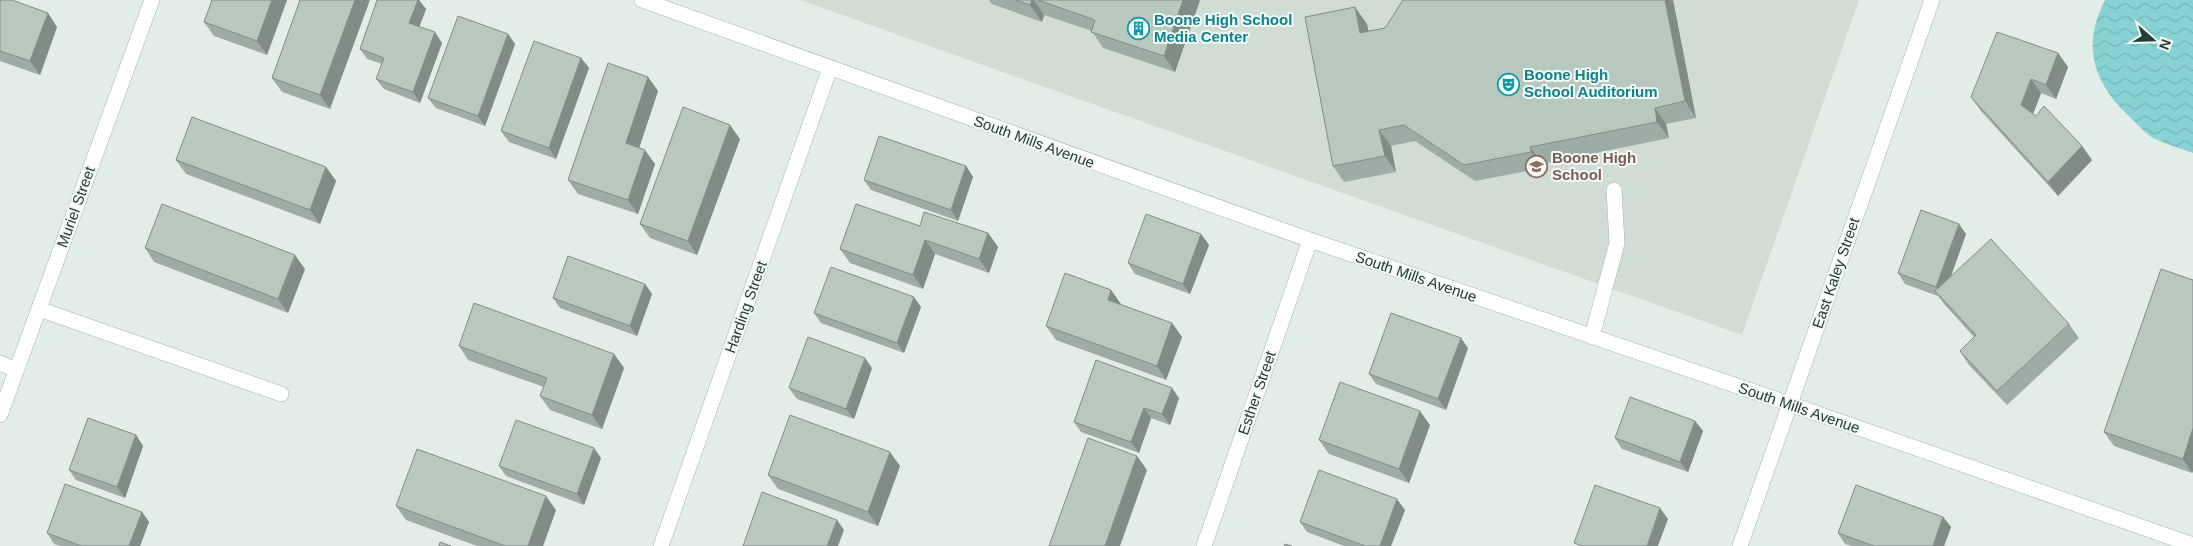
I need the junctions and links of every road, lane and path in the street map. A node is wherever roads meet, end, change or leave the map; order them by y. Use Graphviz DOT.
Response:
graph roads {
  1 [pos="152,0"];
  2 [pos="642,0"];
  3 [pos="1932,0"];
  4 [pos="830,68"];
  5 [pos="1614,190"];
  6 [pos="1310,240"];
  7 [pos="39,309"];
  8 [pos="1592,337"];
  9 [pos="0,363"];
  10 [pos="16,370"];
  11 [pos="281,394"];
  12 [pos="1790,404"];
  13 [pos="0,415"];
  14 [pos="2193,545"];
  15 [pos="661,546"];
  16 [pos="1204,546"];
  17 [pos="1740,546"];
  1 -- 7 [label="street, Muriel Street"];
  2 -- 4 [label="street, South Mills Avenue"];
  3 -- 12 [label="street, East Kaley Street"];
  4 -- 6 [label="street, South Mills Avenue"];
  4 -- 15 [label="street, Harding Street"];
  5 -- 8 [label="street"];
  6 -- 8 [label="street, South Mills Avenue"];
  6 -- 16 [label="street, Esther Street"];
  7 -- 10 [label="street, Muriel Street"];
  7 -- 11 [label="street"];
  8 -- 12 [label="street, South Mills Avenue"];
  9 -- 10 [label="street"];
  10 -- 13 [label="street, Muriel Street"];
  12 -- 14 [label="street, South Mills Avenue"];
  12 -- 17 [label="street, East Kaley Street"];
}
